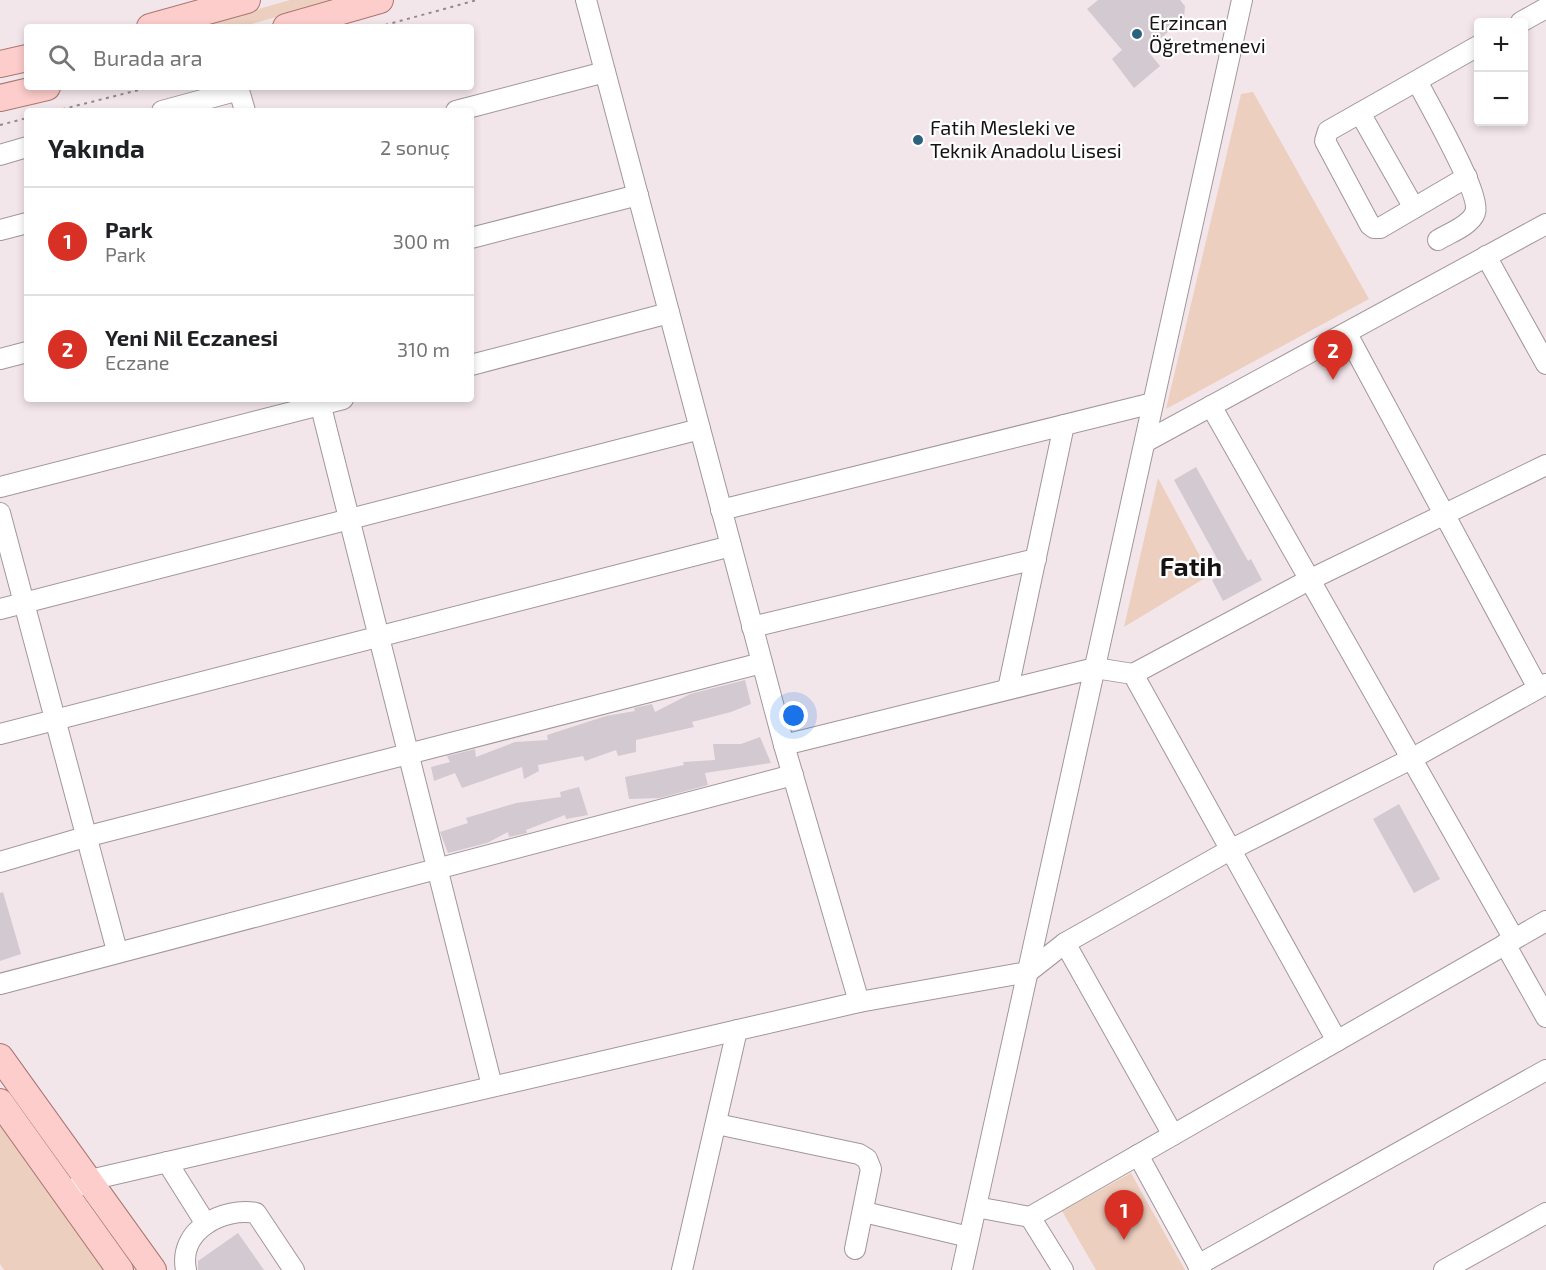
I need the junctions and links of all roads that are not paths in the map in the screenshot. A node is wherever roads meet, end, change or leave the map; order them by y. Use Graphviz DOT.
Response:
graph roads {
  1 [pos="247,0"];
  2 [pos="380,0"];
  3 [pos="586,0"];
  4 [pos="1242,0"];
  5 [pos="1546,8"];
  6 [pos="1528,18"];
  7 [pos="161,24"];
  8 [pos="296,24"];
  9 [pos="1474,49"];
  10 [pos="24,59"];
  11 [pos="0,64"];
  12 [pos="605,72"];
  13 [pos="1417,81"];
  14 [pos="34,90"];
  15 [pos="235,90"];
  16 [pos="238,90"];
  17 [pos="0,98"];
  18 [pos="172,108"];
  19 [pos="244,108"];
  20 [pos="467,108"];
  21 [pos="1360,113"];
  22 [pos="24,148"];
  23 [pos="0,155"];
  24 [pos="1467,177"];
  25 [pos="638,195"];
  26 [pos="1414,208"];
  27 [pos="24,224"];
  28 [pos="1546,224"];
  29 [pos="0,230"];
  30 [pos="474,237"];
  31 [pos="1438,240"];
  32 [pos="1486,256"];
  33 [pos="669,313"];
  34 [pos="1347,334"];
  35 [pos="24,353"];
  36 [pos="0,359"];
  37 [pos="474,364"];
  38 [pos="1546,364"];
  39 [pos="320,402"];
  40 [pos="1153,403"];
  41 [pos="1211,406"];
  42 [pos="1064,425"];
  43 [pos="700,429"];
  44 [pos="1145,442"];
  45 [pos="1546,465"];
  46 [pos="0,487"];
  47 [pos="721,510"];
  48 [pos="0,513"];
  49 [pos="1443,515"];
  50 [pos="350,520"];
  51 [pos="731,546"];
  52 [pos="1036,560"];
  53 [pos="1309,580"];
  54 [pos="23,603"];
  55 [pos="0,609"];
  56 [pos="752,627"];
  57 [pos="379,636"];
  58 [pos="762,663"];
  59 [pos="1095,668"];
  60 [pos="1133,674"];
  61 [pos="1542,686"];
  62 [pos="1008,689"];
  63 [pos="54,720"];
  64 [pos="0,734"];
  65 [pos="784,745"];
  66 [pos="408,754"];
  67 [pos="1411,759"];
  68 [pos="793,775"];
  69 [pos="85,837"];
  70 [pos="1230,850"];
  71 [pos="0,862"];
  72 [pos="438,869"];
  73 [pos="1546,921"];
  74 [pos="1510,942"];
  75 [pos="1065,943"];
  76 [pos="117,951"];
  77 [pos="1028,972"];
  78 [pos="0,984"];
  79 [pos="859,1002"];
  80 [pos="1546,1017"];
  81 [pos="737,1030"];
  82 [pos="1337,1041"];
  83 [pos="0,1057"];
  84 [pos="1546,1070"];
  85 [pos="492,1086"];
  86 [pos="0,1102"];
  87 [pos="717,1124"];
  88 [pos="1173,1135"];
  89 [pos="1138,1155"];
  90 [pos="166,1162"];
  91 [pos="90,1180"];
  92 [pos="65,1193"];
  93 [pos="976,1207"];
  94 [pos="864,1212"];
  95 [pos="1546,1213"];
  96 [pos="1029,1217"];
  97 [pos="206,1224"];
  98 [pos="969,1238"];
  99 [pos="855,1249"];
  100 [pos="1199,1268"];
  101 [pos="120,1270"];
  102 [pos="153,1270"];
  103 [pos="186,1270"];
  104 [pos="294,1270"];
  105 [pos="682,1270"];
  106 [pos="962,1270"];
  107 [pos="1063,1270"];
  108 [pos="1444,1270"];
  1 -- 7 [label="main road"];
  2 -- 8 [label="main road"];
  3 -- 12 [label="street"];
  4 -- 40 [label="street"];
  5 -- 6 [label="street"];
  9 -- 13 [label="street"];
  10 -- 11 [label="main road"];
  12 -- 20 [label="street"];
  12 -- 25 [label="street"];
  13 -- 21 [label="street"];
  13 -- 24 [label="street"];
  14 -- 17 [label="main road"];
  15 -- 18 [label="street"];
  16 -- 19 [label="street"];
  21 -- 26 [label="street"];
  21 -- 26 [label="street"];
  22 -- 23 [label="street"];
  24 -- 26 [label="street"];
  24 -- 31 [label="street"];
  25 -- 30 [label="street"];
  25 -- 33 [label="street"];
  27 -- 29 [label="street"];
  28 -- 32 [label="street"];
  32 -- 34 [label="street"];
  32 -- 38 [label="street"];
  33 -- 37 [label="street"];
  33 -- 43 [label="street"];
  34 -- 41 [label="street"];
  34 -- 49 [label="street"];
  35 -- 36 [label="street"];
  39 -- 46 [label="street"];
  39 -- 50 [label="street"];
  40 -- 42 [label="street"];
  40 -- 44 [label="street"];
  41 -- 44 [label="street"];
  41 -- 53 [label="street"];
  42 -- 47 [label="street"];
  42 -- 52 [label="street"];
  43 -- 47 [label="street"];
  43 -- 50 [label="street"];
  44 -- 59 [label="street"];
  45 -- 49 [label="street"];
  47 -- 51 [label="street"];
  48 -- 54 [label="street"];
  49 -- 53 [label="street"];
  49 -- 61 [label="street"];
  50 -- 54 [label="street"];
  50 -- 57 [label="street"];
  51 -- 56 [label="street"];
  51 -- 57 [label="street"];
  52 -- 56 [label="street"];
  52 -- 62 [label="street"];
  53 -- 60 [label="street"];
  53 -- 67 [label="street"];
  54 -- 55 [label="street"];
  54 -- 63 [label="street"];
  56 -- 58 [label="street"];
  57 -- 63 [label="street"];
  57 -- 66 [label="street"];
  58 -- 65 [label="street"];
  58 -- 66 [label="street"];
  59 -- 60 [label="street"];
  59 -- 62 [label="street"];
  59 -- 77 [label="street"];
  60 -- 70 [label="street"];
  61 -- 67 [label="street"];
  62 -- 65 [label="street"];
  63 -- 64 [label="street"];
  63 -- 69 [label="street"];
  65 -- 68 [label="street"];
  66 -- 69 [label="street"];
  66 -- 72 [label="street"];
  67 -- 70 [label="street"];
  67 -- 74 [label="street"];
  68 -- 72 [label="street"];
  68 -- 79 [label="street"];
  69 -- 71 [label="street"];
  69 -- 76 [label="street"];
  70 -- 75 [label="street"];
  70 -- 82 [label="street"];
  72 -- 76 [label="street"];
  72 -- 85 [label="street"];
  73 -- 74 [label="street"];
  74 -- 80 [label="street"];
  74 -- 82 [label="street"];
  75 -- 77 [label="street"];
  75 -- 88 [label="street"];
  76 -- 78 [label="street"];
  77 -- 79 [label="street"];
  77 -- 93 [label="street"];
  79 -- 81 [label="street"];
  81 -- 85 [label="street"];
  81 -- 87 [label="street"];
  82 -- 88 [label="street"];
  83 -- 91 [label="main road"];
  84 -- 100 [label="street"];
  85 -- 90 [label="street"];
  86 -- 92 [label="main road"];
  87 -- 94 [label="street"];
  87 -- 105 [label="street"];
  88 -- 89 [label="street"];
  89 -- 96 [label="street"];
  89 -- 100 [label="street"];
  90 -- 91 [label="street"];
  90 -- 97 [label="street"];
  91 -- 92 [label="street"];
  91 -- 102 [label="main road"];
  92 -- 101 [label="main road"];
  93 -- 96 [label="street"];
  93 -- 98 [label="street"];
  94 -- 98 [label="street"];
  94 -- 99 [label="street"];
  95 -- 108 [label="street"];
  96 -- 107 [label="street"];
  97 -- 103 [label="street"];
  97 -- 104 [label="street"];
  98 -- 106 [label="street"];
}
